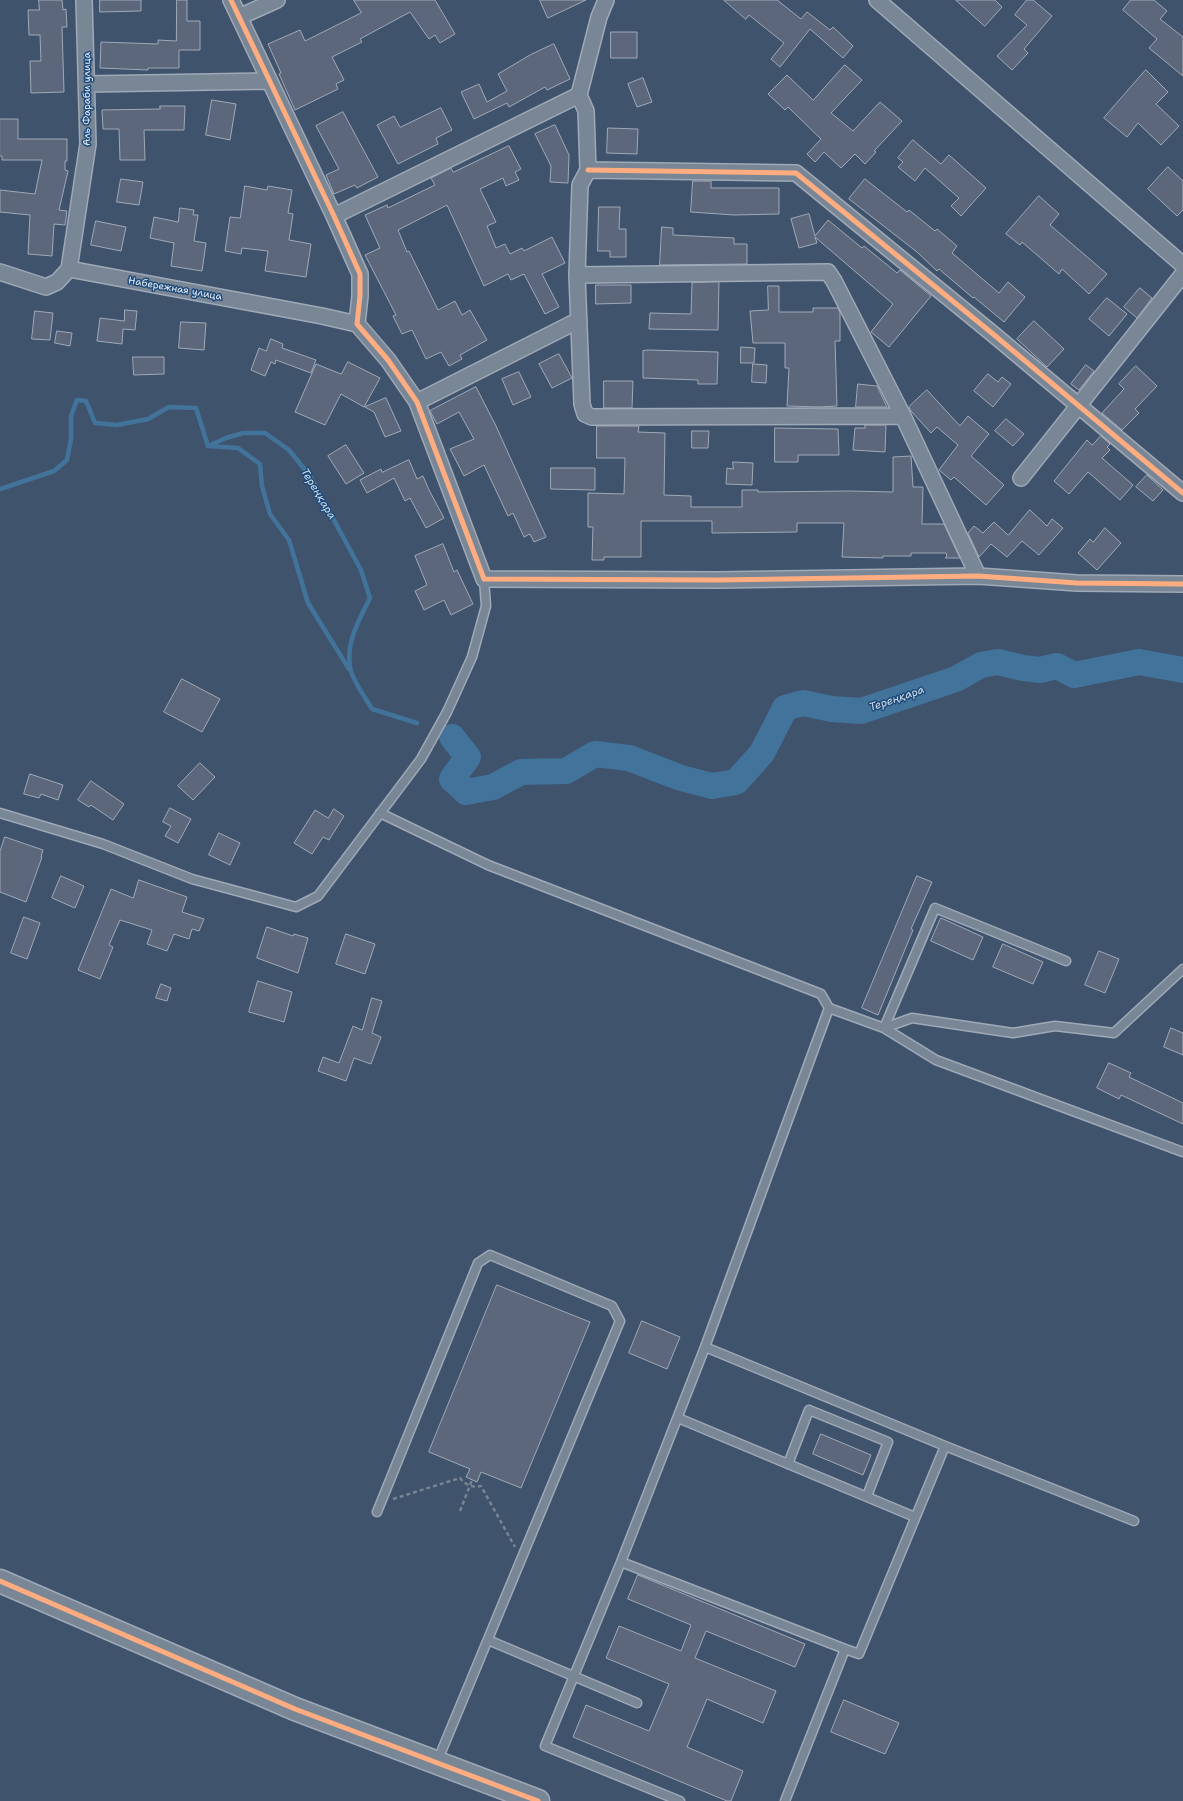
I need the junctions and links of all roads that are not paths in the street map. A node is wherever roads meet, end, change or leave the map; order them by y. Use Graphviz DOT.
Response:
graph roads {
  1 [pos="84,0"];
  2 [pos="231,0"];
  3 [pos="277,0"];
  4 [pos="606,0"];
  5 [pos="877,0"];
  6 [pos="239,17"];
  7 [pos="269,81"];
  8 [pos="88,84"];
  9 [pos="579,95"];
  10 [pos="588,170"];
  11 [pos="334,216"];
  12 [pos="1183,264"];
  13 [pos="68,269"];
  14 [pos="0,272"];
  15 [pos="1183,274"];
  16 [pos="578,275"];
  17 [pos="579,320"];
  18 [pos="357,324"];
  19 [pos="417,402"];
  20 [pos="1080,406"];
  21 [pos="903,416"];
  22 [pos="1021,478"];
  23 [pos="1183,493"];
  24 [pos="978,576"];
  25 [pos="484,579"];
  26 [pos="1183,584"];
  27 [pos="0,813"];
  28 [pos="380,813"];
  29 [pos="1066,961"];
  30 [pos="1183,969"];
  31 [pos="830,1008"];
  32 [pos="884,1028"];
  33 [pos="1183,1152"];
  34 [pos="705,1347"];
  35 [pos="678,1418"];
  36 [pos="945,1446"];
  37 [pos="788,1464"];
  38 [pos="867,1496"];
  39 [pos="377,1512"];
  40 [pos="915,1517"];
  41 [pos="1134,1521"];
  42 [pos="621,1562"];
  43 [pos="0,1581"];
  44 [pos="488,1640"];
  45 [pos="845,1650"];
  46 [pos="573,1676"];
  47 [pos="637,1703"];
  48 [pos="437,1763"];
  49 [pos="538,1801"];
  50 [pos="680,1801"];
  51 [pos="785,1801"];
  1 -- 8 [label="street, Аль Фараби улица"];
  2 -- 6 [label="street"];
  3 -- 6 [label="street"];
  4 -- 9 [label="street"];
  5 -- 12 [label="street"];
  6 -- 7 [label="street"];
  7 -- 8 [label="street"];
  7 -- 11 [label="street"];
  8 -- 13 [label="street, Аль Фараби улица"];
  9 -- 10 [label="street"];
  9 -- 11 [label="street"];
  10 -- 16 [label="street"];
  10 -- 20 [label="street"];
  11 -- 18 [label="street"];
  13 -- 14 [label="street"];
  13 -- 18 [label="street, Набережная улица"];
  15 -- 20 [label="street"];
  16 -- 17 [label="street"];
  16 -- 21 [label="street"];
  17 -- 19 [label="street"];
  17 -- 21 [label="street"];
  18 -- 19 [label="street"];
  19 -- 25 [label="street"];
  20 -- 22 [label="street"];
  20 -- 23 [label="street"];
  21 -- 24 [label="street"];
  24 -- 25 [label="street"];
  24 -- 26 [label="street"];
  25 -- 28 [label="lane"];
  27 -- 28 [label="lane"];
  28 -- 31 [label="lane"];
  29 -- 32 [label="lane"];
  30 -- 32 [label="lane"];
  31 -- 32 [label="lane"];
  31 -- 34 [label="lane"];
  32 -- 33 [label="lane"];
  34 -- 35 [label="lane"];
  34 -- 36 [label="lane"];
  35 -- 37 [label="lane"];
  35 -- 42 [label="lane"];
  36 -- 40 [label="lane"];
  36 -- 41 [label="lane"];
  37 -- 38 [label="lane"];
  37 -- 38 [label="lane"];
  38 -- 40 [label="lane"];
  39 -- 44 [label="lane"];
  40 -- 45 [label="lane"];
  42 -- 45 [label="lane"];
  42 -- 46 [label="lane"];
  43 -- 48 [label="street"];
  44 -- 46 [label="lane"];
  44 -- 48 [label="lane"];
  45 -- 51 [label="lane"];
  46 -- 47 [label="lane"];
  46 -- 50 [label="lane"];
  48 -- 49 [label="street"];
}
